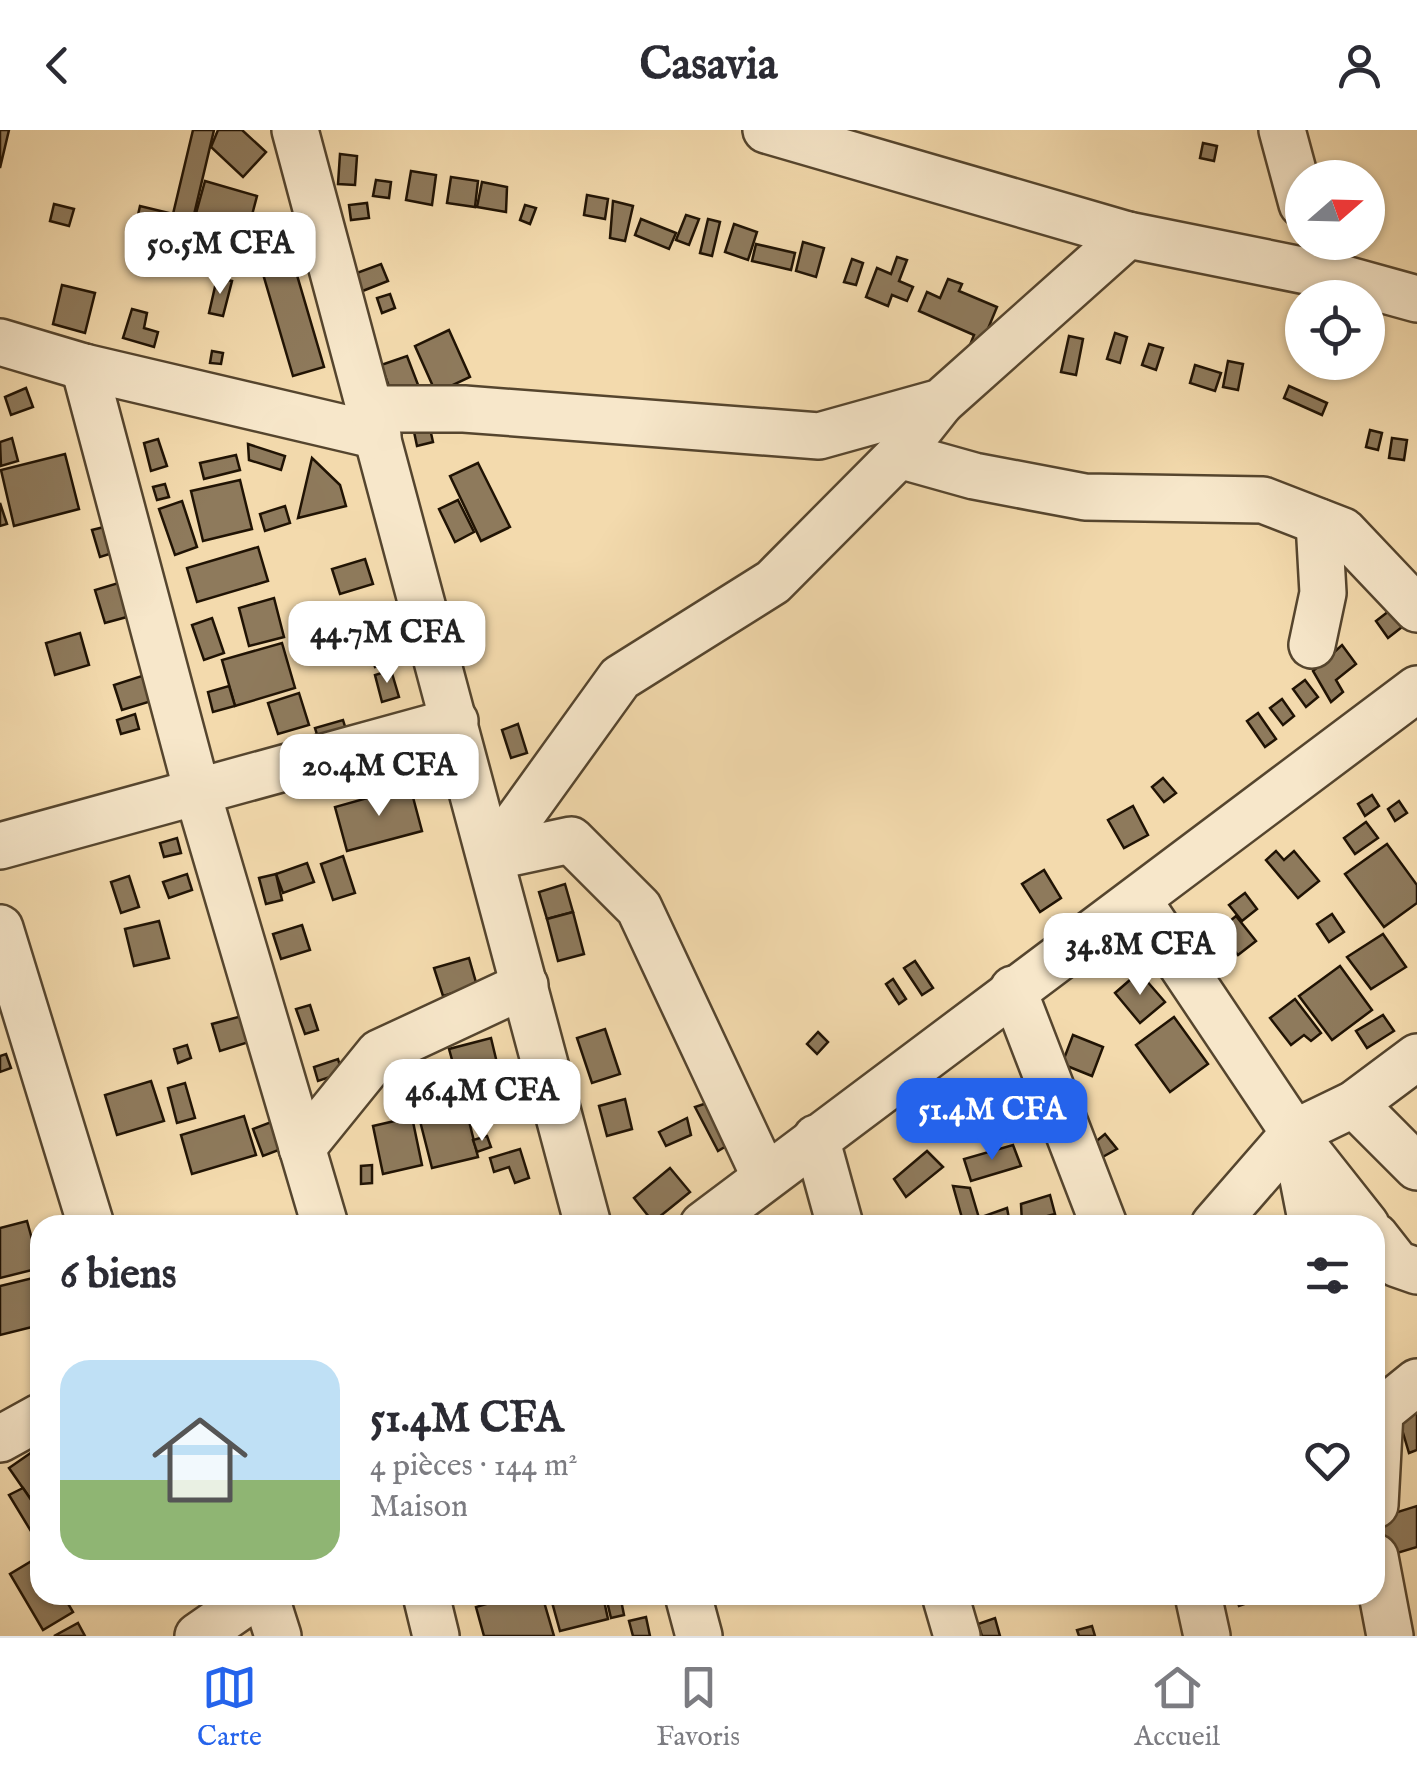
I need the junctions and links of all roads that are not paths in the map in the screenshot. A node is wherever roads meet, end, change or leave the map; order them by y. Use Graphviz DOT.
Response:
graph roads {
  1 [pos="294,130"];
  2 [pos="766,130"];
  3 [pos="1276,136"];
  4 [pos="1285,160"];
  5 [pos="1128,235"];
  6 [pos="1285,254"];
  7 [pos="1332,260"];
  8 [pos="1417,299"];
  9 [pos="0,342"];
  10 [pos="84,367"];
  11 [pos="940,402"];
  12 [pos="374,422"];
  13 [pos="898,455"];
  14 [pos="1319,522"];
  15 [pos="1417,609"];
  16 [pos="1312,645"];
  17 [pos="1417,689"];
  18 [pos="454,720"];
  19 [pos="198,791"];
  20 [pos="0,846"];
  21 [pos="491,857"];
  22 [pos="1138,900"];
  23 [pos="0,928"];
  24 [pos="525,985"];
  25 [pos="1013,989"];
  26 [pos="1417,1057"];
  27 [pos="1354,1104"];
  28 [pos="1294,1134"];
  29 [pos="816,1138"];
  30 [pos="302,1148"];
  31 [pos="1417,1167"];
  32 [pos="765,1177"];
  33 [pos="87,1215"];
  34 [pos="317,1215"];
  35 [pos="585,1215"];
  36 [pos="716,1215"];
  37 [pos="837,1215"];
  38 [pos="1100,1215"];
  39 [pos="1223,1215"];
  40 [pos="1310,1215"];
  41 [pos="1358,1215"];
  42 [pos="1385,1249"];
  43 [pos="1417,1272"];
  44 [pos="1417,1372"];
  45 [pos="1417,1382"];
  46 [pos="1385,1383"];
  47 [pos="1385,1408"];
  48 [pos="30,1422"];
  49 [pos="0,1439"];
  50 [pos="243,1605"];
  51 [pos="268,1605"];
  52 [pos="428,1605"];
  53 [pos="691,1605"];
  54 [pos="948,1605"];
  55 [pos="1200,1605"];
  56 [pos="1384,1605"];
  57 [pos="198,1636"];
  58 [pos="278,1636"];
  59 [pos="436,1636"];
  60 [pos="700,1636"];
  61 [pos="957,1636"];
  62 [pos="1207,1636"];
  63 [pos="1390,1636"];
  1 -- 12 [label="street"];
  2 -- 5 [label="street"];
  3 -- 4 [label="street"];
  5 -- 6 [label="street"];
  5 -- 11 [label="street"];
  7 -- 8 [label="street"];
  9 -- 10 [label="street"];
  10 -- 12 [label="street"];
  10 -- 19 [label="street"];
  11 -- 12 [label="street"];
  11 -- 13 [label="street"];
  12 -- 18 [label="street"];
  13 -- 14 [label="street"];
  13 -- 21 [label="street"];
  14 -- 15 [label="street"];
  14 -- 16 [label="street"];
  17 -- 22 [label="street"];
  18 -- 19 [label="street"];
  18 -- 21 [label="street"];
  19 -- 20 [label="street"];
  19 -- 30 [label="street"];
  21 -- 24 [label="street"];
  21 -- 32 [label="street"];
  22 -- 25 [label="street"];
  22 -- 28 [label="street"];
  23 -- 33 [label="street"];
  24 -- 30 [label="street"];
  24 -- 35 [label="street"];
  25 -- 29 [label="street"];
  25 -- 38 [label="street"];
  26 -- 27 [label="street"];
  27 -- 28 [label="street"];
  27 -- 31 [label="street"];
  28 -- 39 [label="street"];
  28 -- 40 [label="street"];
  28 -- 41 [label="street"];
  29 -- 32 [label="street"];
  29 -- 37 [label="street"];
  30 -- 34 [label="street"];
  32 -- 36 [label="street"];
  42 -- 43 [label="street"];
  44 -- 46 [label="street"];
  45 -- 47 [label="street"];
  48 -- 49 [label="street"];
  50 -- 57 [label="street"];
  51 -- 58 [label="street"];
  52 -- 59 [label="street"];
  53 -- 60 [label="street"];
  54 -- 61 [label="street"];
  55 -- 62 [label="street"];
  56 -- 63 [label="street"];
}
